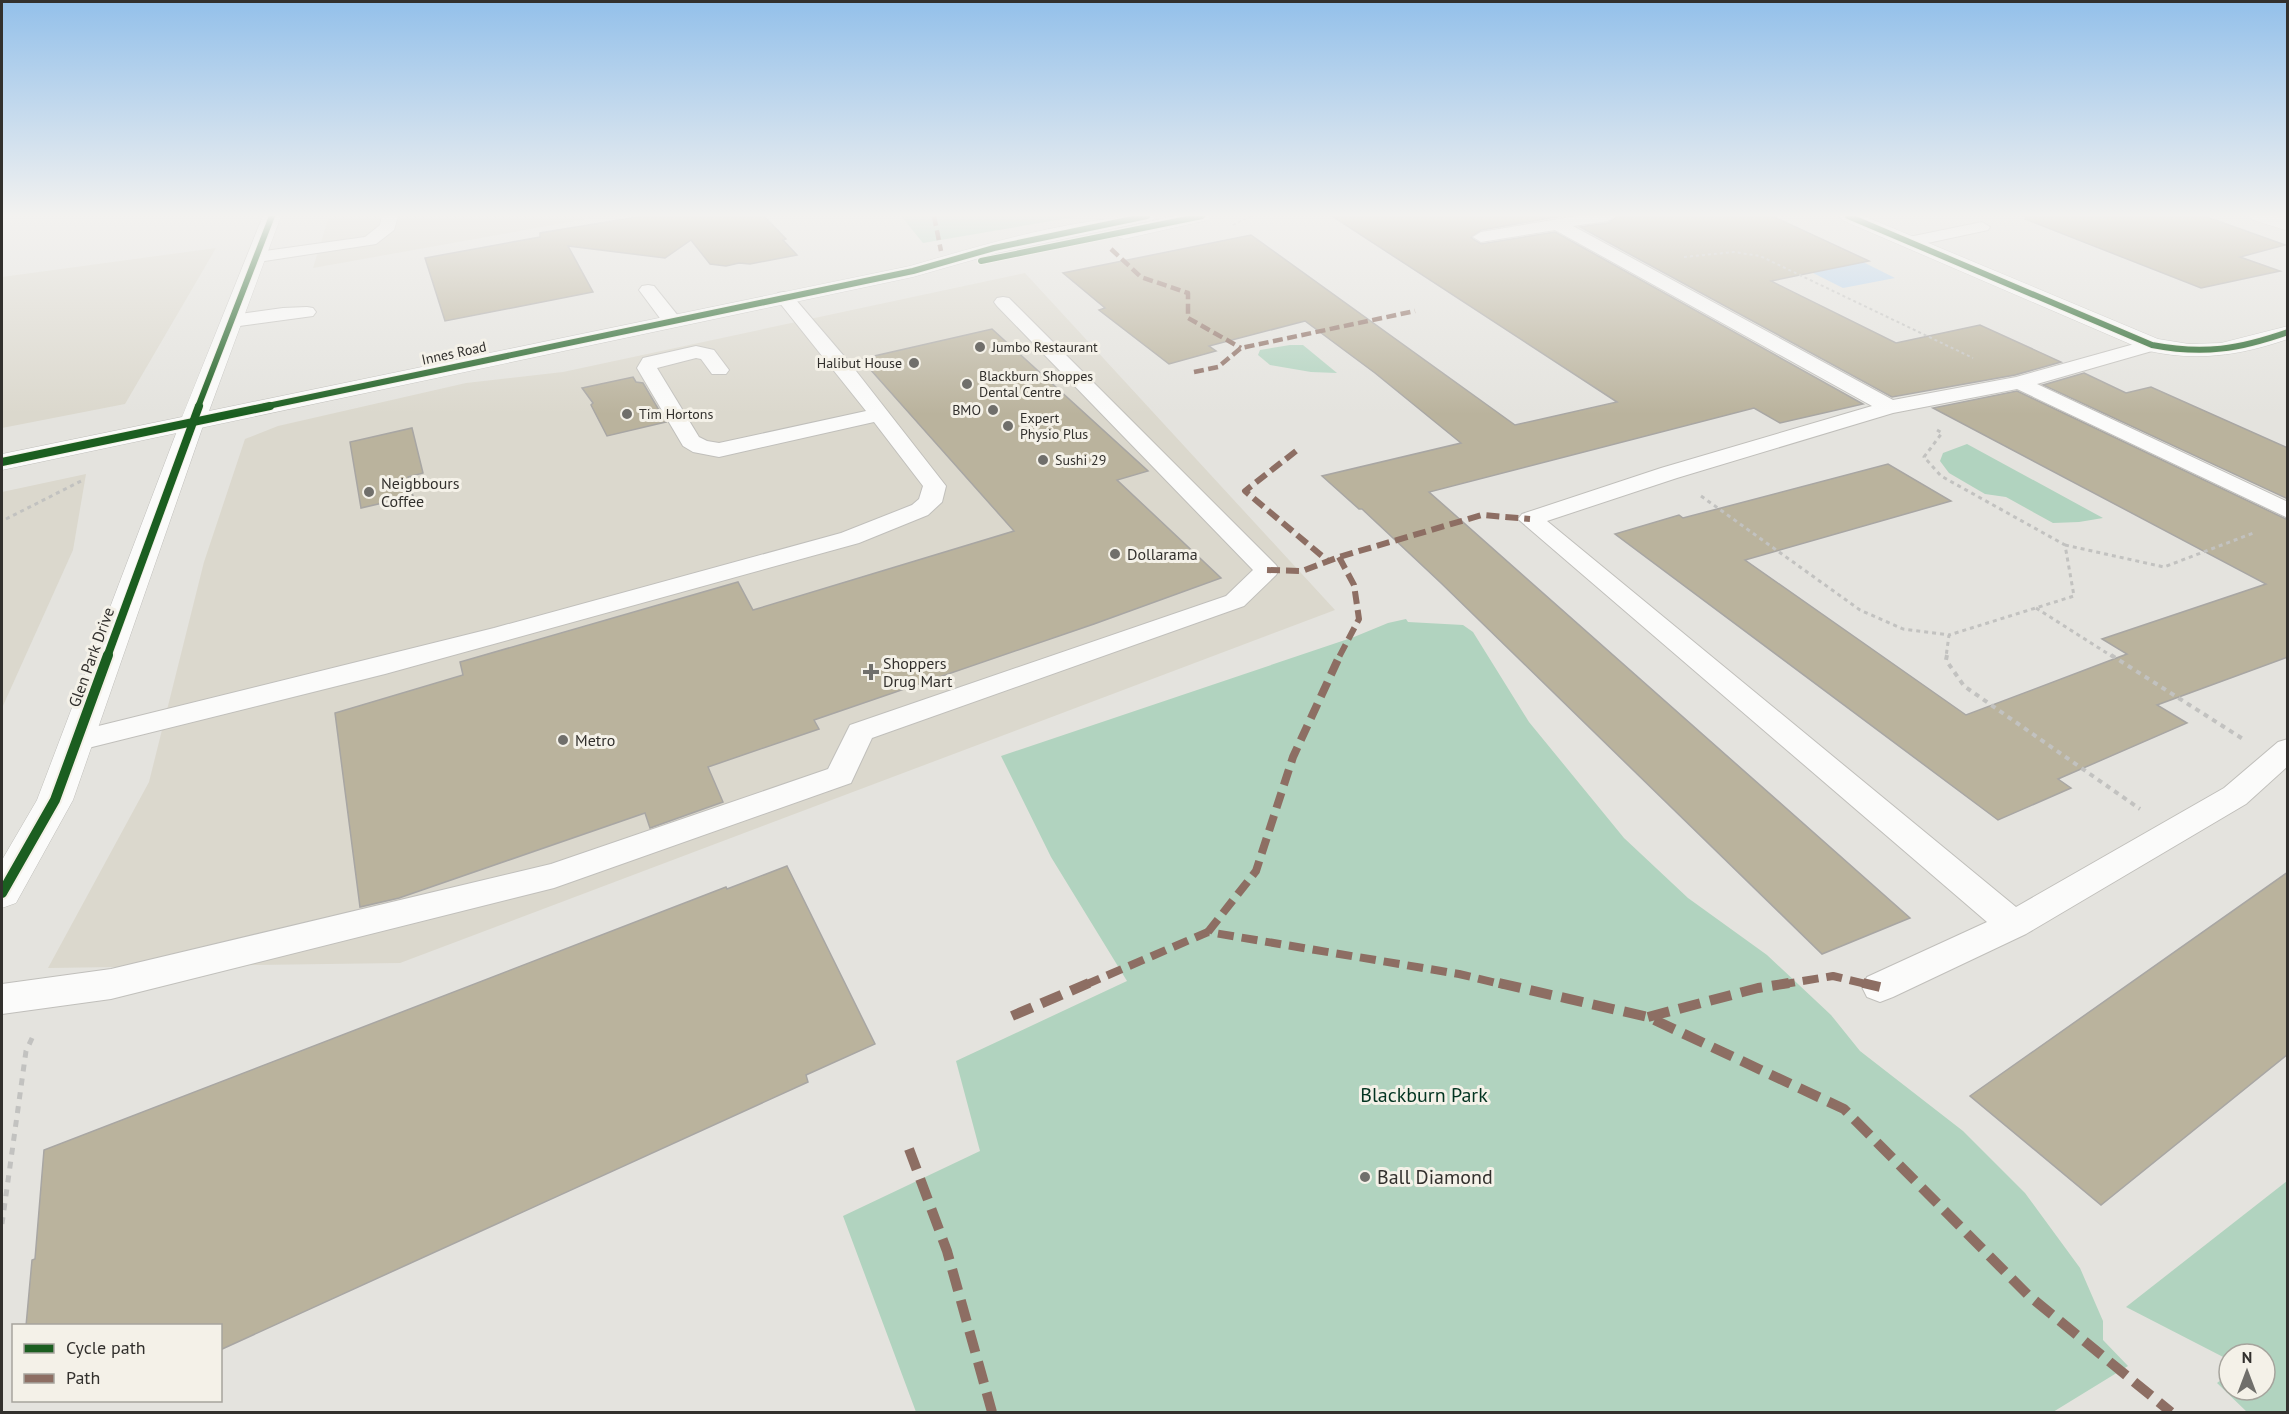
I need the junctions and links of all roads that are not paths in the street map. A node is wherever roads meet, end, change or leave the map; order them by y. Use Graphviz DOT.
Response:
graph roads {
  1 [pos="248,282"];
  2 [pos="858,282"];
  3 [pos="1663,282"];
  4 [pos="2003,282"];
  5 [pos="648,290"];
  6 [pos="784,297"];
  7 [pos="1003,302"];
  8 [pos="307,312"];
  9 [pos="232,321"];
  10 [pos="672,321"];
  11 [pos="2287,333"];
  12 [pos="2152,345"];
  13 [pos="719,370"];
  14 [pos="2019,383"];
  15 [pos="1890,407"];
  16 [pos="878,416"];
  17 [pos="192,423"];
  18 [pos="2,462"];
  19 [pos="2288,511"];
  20 [pos="76,741"];
  21 [pos="2282,755"];
  22 [pos="2,893"];
  23 [pos="2014,925"];
  24 [pos="1880,987"];
  25 [pos="2,999"];
  1 -- 9 [label="street, Glen Park Drive"];
  2 -- 6 [label="street, Innes Road"];
  3 -- 15 [label="lane"];
  4 -- 12 [label="street"];
  5 -- 10 [label="lane"];
  6 -- 10 [label="street, Innes Road"];
  6 -- 16 [label="lane"];
  7 -- 25 [label="lane"];
  8 -- 9 [label="lane"];
  9 -- 17 [label="street, Glen Park Drive"];
  10 -- 17 [label="street, Innes Road"];
  11 -- 12 [label="street"];
  12 -- 14 [label="lane"];
  13 -- 16 [label="lane"];
  14 -- 15 [label="lane"];
  14 -- 19 [label="lane"];
  15 -- 23 [label="lane"];
  16 -- 20 [label="lane"];
  17 -- 18 [label="street, Innes Road"];
  17 -- 20 [label="street, Glen Park Drive"];
  20 -- 22 [label="street, Glen Park Drive"];
  21 -- 23 [label="lane"];
  23 -- 24 [label="lane"];
}
